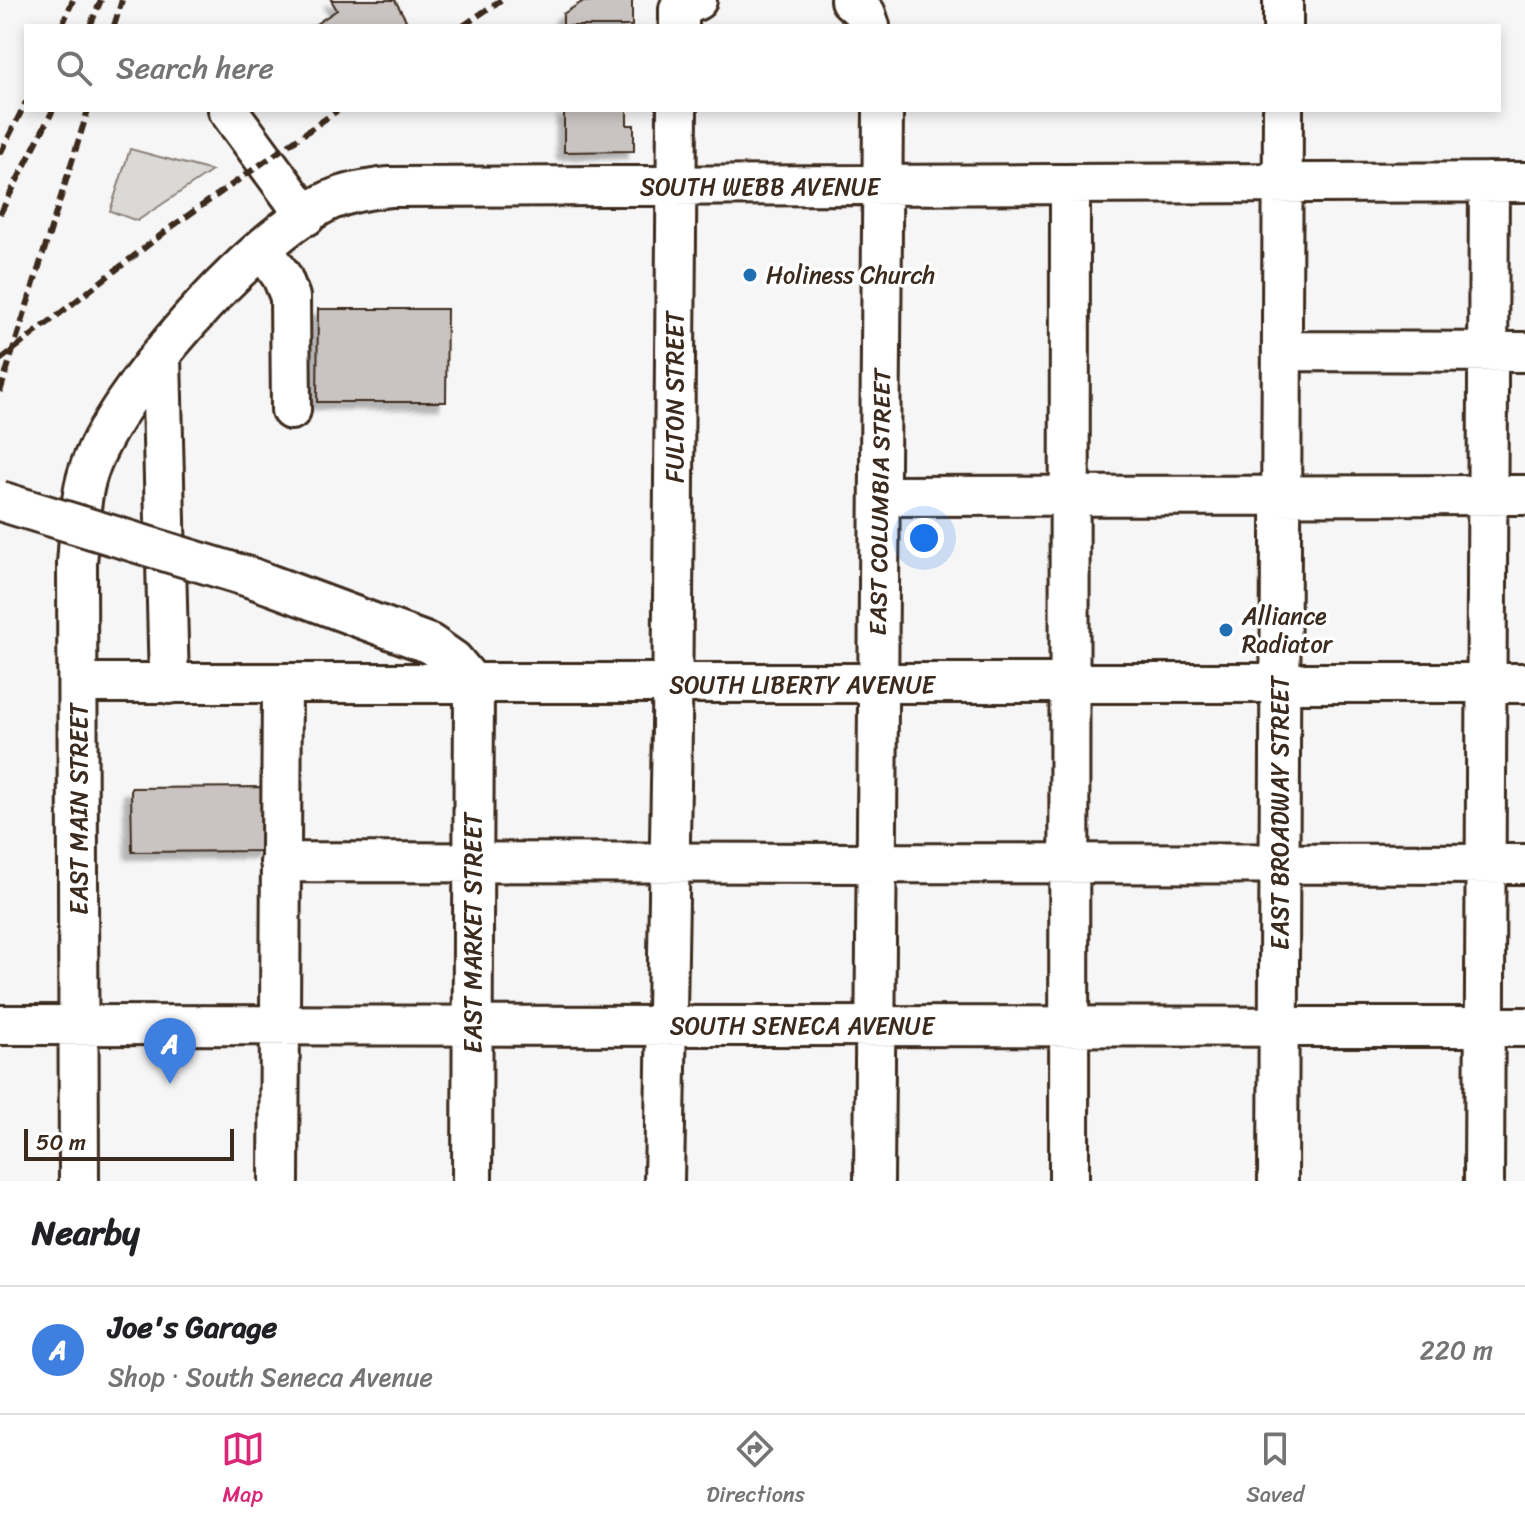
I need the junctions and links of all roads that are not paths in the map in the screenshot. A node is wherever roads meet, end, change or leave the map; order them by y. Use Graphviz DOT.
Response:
graph roads {
  1 [pos="850,0"];
  2 [pos="1283,0"];
  3 [pos="869,24"];
  4 [pos="1283,24"];
  5 [pos="229,112"];
  6 [pos="677,112"];
  7 [pos="883,112"];
  8 [pos="1283,112"];
  9 [pos="1507,182"];
  10 [pos="1284,183"];
  11 [pos="1070,185"];
  12 [pos="883,186"];
  13 [pos="676,188"];
  14 [pos="306,216"];
  15 [pos="263,249"];
  16 [pos="1283,351"];
  17 [pos="1507,352"];
  18 [pos="161,357"];
  19 [pos="291,410"];
  20 [pos="102,441"];
  21 [pos="1071,495"];
  22 [pos="1282,495"];
  23 [pos="1507,495"];
  24 [pos="880,496"];
  25 [pos="0,501"];
  26 [pos="80,683"];
  27 [pos="1506,683"];
  28 [pos="169,684"];
  29 [pos="282,684"];
  30 [pos="1281,684"];
  31 [pos="474,685"];
  32 [pos="673,685"];
  33 [pos="879,685"];
  34 [pos="1071,685"];
  35 [pos="473,859"];
  36 [pos="877,861"];
  37 [pos="1280,861"];
  38 [pos="280,862"];
  39 [pos="1070,862"];
  40 [pos="1486,864"];
  41 [pos="1525,864"];
  42 [pos="669,865"];
  43 [pos="0,1025"];
  44 [pos="876,1025"];
  45 [pos="79,1026"];
  46 [pos="278,1026"];
  47 [pos="664,1026"];
  48 [pos="1069,1026"];
  49 [pos="472,1027"];
  50 [pos="1279,1027"];
  51 [pos="1485,1027"];
  52 [pos="1525,1027"];
  53 [pos="79,1181"];
  54 [pos="279,1181"];
  55 [pos="472,1181"];
  56 [pos="664,1181"];
  57 [pos="874,1181"];
  58 [pos="1069,1181"];
  59 [pos="1278,1181"];
  60 [pos="1484,1181"];
  1 -- 3 [label="street"];
  2 -- 4 [label="street"];
  5 -- 14 [label="street"];
  6 -- 13 [label="street, FULTON STREET"];
  7 -- 12 [label="street, EAST COLUMBIA STREET"];
  8 -- 10 [label="street, EAST BROADWAY STREET"];
  9 -- 10 [label="street, SOUTH WEBB AVENUE"];
  9 -- 17 [label="street"];
  10 -- 11 [label="street, SOUTH WEBB AVENUE"];
  10 -- 16 [label="street, EAST BROADWAY STREET"];
  11 -- 12 [label="street, SOUTH WEBB AVENUE"];
  11 -- 21 [label="street"];
  12 -- 13 [label="street, SOUTH WEBB AVENUE"];
  12 -- 24 [label="street, EAST COLUMBIA STREET"];
  13 -- 14 [label="street, SOUTH WEBB AVENUE"];
  13 -- 32 [label="street, FULTON STREET"];
  14 -- 15 [label="street, SOUTH WEBB AVENUE"];
  15 -- 18 [label="street, SOUTH WEBB AVENUE"];
  15 -- 19 [label="street"];
  16 -- 17 [label="street"];
  16 -- 22 [label="street, EAST BROADWAY STREET"];
  17 -- 23 [label="street"];
  18 -- 20 [label="street, SOUTH WEBB AVENUE"];
  18 -- 28 [label="street"];
  20 -- 26 [label="street, EAST MAIN STREET"];
  21 -- 22 [label="street"];
  21 -- 24 [label="street"];
  21 -- 34 [label="street"];
  22 -- 23 [label="street"];
  22 -- 30 [label="street, EAST BROADWAY STREET"];
  23 -- 27 [label="street"];
  24 -- 33 [label="street, EAST COLUMBIA STREET"];
  25 -- 31 [label="street, bridge"];
  26 -- 28 [label="street, SOUTH LIBERTY AVENUE"];
  26 -- 45 [label="street, EAST MAIN STREET"];
  27 -- 30 [label="street, SOUTH LIBERTY AVENUE"];
  27 -- 40 [label="street"];
  28 -- 29 [label="street, SOUTH LIBERTY AVENUE"];
  29 -- 31 [label="street, SOUTH LIBERTY AVENUE"];
  29 -- 38 [label="street"];
  30 -- 34 [label="street, SOUTH LIBERTY AVENUE"];
  30 -- 37 [label="street, EAST BROADWAY STREET"];
  31 -- 32 [label="street, SOUTH LIBERTY AVENUE"];
  31 -- 35 [label="street, EAST MARKET STREET"];
  32 -- 33 [label="street, SOUTH LIBERTY AVENUE"];
  32 -- 42 [label="street, FULTON STREET"];
  33 -- 34 [label="street, SOUTH LIBERTY AVENUE"];
  33 -- 36 [label="street, EAST COLUMBIA STREET"];
  34 -- 39 [label="street"];
  35 -- 38 [label="street"];
  35 -- 42 [label="street"];
  35 -- 49 [label="street, EAST MARKET STREET"];
  36 -- 39 [label="street"];
  36 -- 42 [label="street"];
  36 -- 44 [label="street, EAST COLUMBIA STREET"];
  37 -- 39 [label="street"];
  37 -- 40 [label="street"];
  37 -- 50 [label="street, EAST BROADWAY STREET"];
  38 -- 46 [label="street"];
  39 -- 48 [label="street"];
  40 -- 41 [label="street"];
  40 -- 51 [label="street"];
  42 -- 47 [label="street, FULTON STREET"];
  43 -- 45 [label="street, SOUTH SENECA AVENUE"];
  44 -- 47 [label="street, SOUTH SENECA AVENUE"];
  44 -- 48 [label="street, SOUTH SENECA AVENUE"];
  44 -- 57 [label="street, EAST COLUMBIA STREET"];
  45 -- 46 [label="street, SOUTH SENECA AVENUE"];
  45 -- 53 [label="street, EAST MAIN STREET"];
  46 -- 49 [label="street, SOUTH SENECA AVENUE"];
  46 -- 54 [label="street"];
  47 -- 49 [label="street, SOUTH SENECA AVENUE"];
  47 -- 56 [label="street, FULTON STREET"];
  48 -- 50 [label="street, SOUTH SENECA AVENUE"];
  48 -- 58 [label="street"];
  49 -- 55 [label="street, EAST MARKET STREET"];
  50 -- 51 [label="street, SOUTH SENECA AVENUE"];
  50 -- 59 [label="street, EAST BROADWAY STREET"];
  51 -- 52 [label="street, SOUTH SENECA AVENUE"];
  51 -- 60 [label="street"];
}
